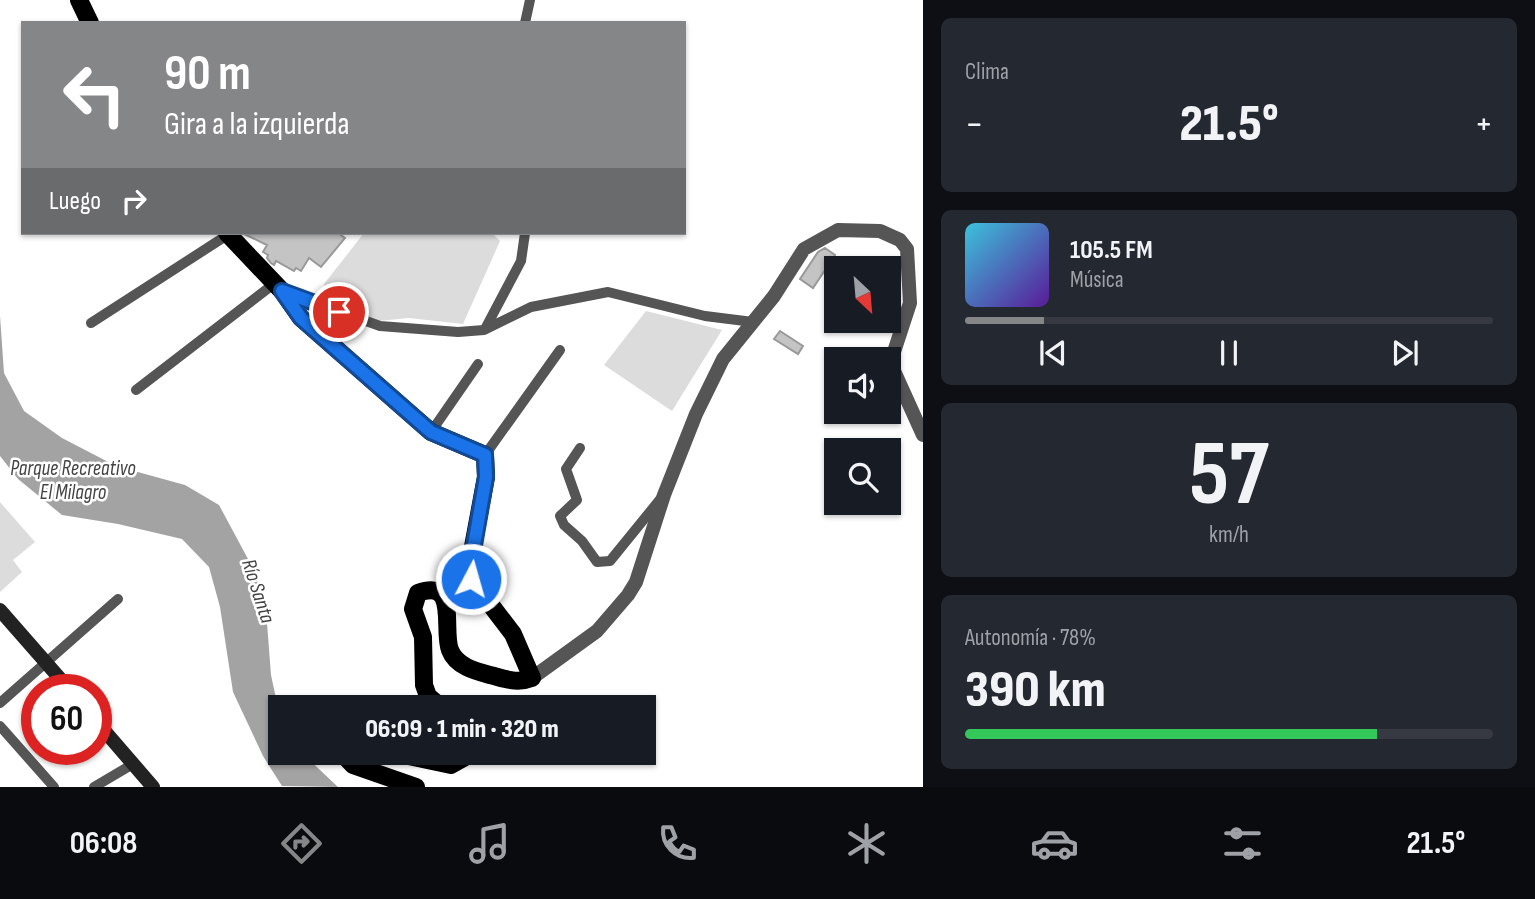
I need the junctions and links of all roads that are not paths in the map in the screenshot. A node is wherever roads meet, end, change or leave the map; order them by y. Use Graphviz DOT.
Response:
graph roads {
  1 [pos="530,0"];
  2 [pos="82,2"];
  3 [pos="89,21"];
  4 [pos="525,21"];
  5 [pos="226,235"];
  6 [pos="229,235"];
  7 [pos="525,235"];
  8 [pos="278,287"];
  9 [pos="753,322"];
  10 [pos="91,323"];
  11 [pos="484,330"];
  12 [pos="560,350"];
  13 [pos="478,364"];
  14 [pos="136,390"];
  15 [pos="431,432"];
  16 [pos="922,435"];
  17 [pos="580,448"];
  18 [pos="485,455"];
  19 [pos="664,495"];
  20 [pos="118,599"];
  21 [pos="0,610"];
  22 [pos="47,663"];
  23 [pos="56,674"];
  24 [pos="532,678"];
  25 [pos="428,695"];
  26 [pos="0,704"];
  27 [pos="0,726"];
  28 [pos="112,740"];
  29 [pos="133,764"];
  30 [pos="353,765"];
  31 [pos="54,787"];
  32 [pos="94,787"];
  33 [pos="153,787"];
  34 [pos="416,787"];
  1 -- 4 [label="street"];
  2 -- 3 [label="main road"];
  5 -- 10 [label="street"];
  6 -- 8 [label="main road"];
  7 -- 11 [label="street"];
  8 -- 11 [label="street"];
  8 -- 14 [label="street"];
  8 -- 15 [label="main road"];
  9 -- 11 [label="street"];
  9 -- 16 [label="street"];
  9 -- 19 [label="street"];
  12 -- 18 [label="street"];
  13 -- 15 [label="street"];
  15 -- 18 [label="main road"];
  17 -- 19 [label="street"];
  18 -- 24 [label="main road"];
  19 -- 24 [label="street"];
  20 -- 22 [label="street"];
  21 -- 22 [label="main road"];
  22 -- 23 [label="main road"];
  22 -- 26 [label="street"];
  24 -- 25 [label="main road"];
  27 -- 31 [label="street"];
  28 -- 29 [label="main road"];
  29 -- 32 [label="street"];
  29 -- 33 [label="main road"];
  30 -- 34 [label="main road"];
}
